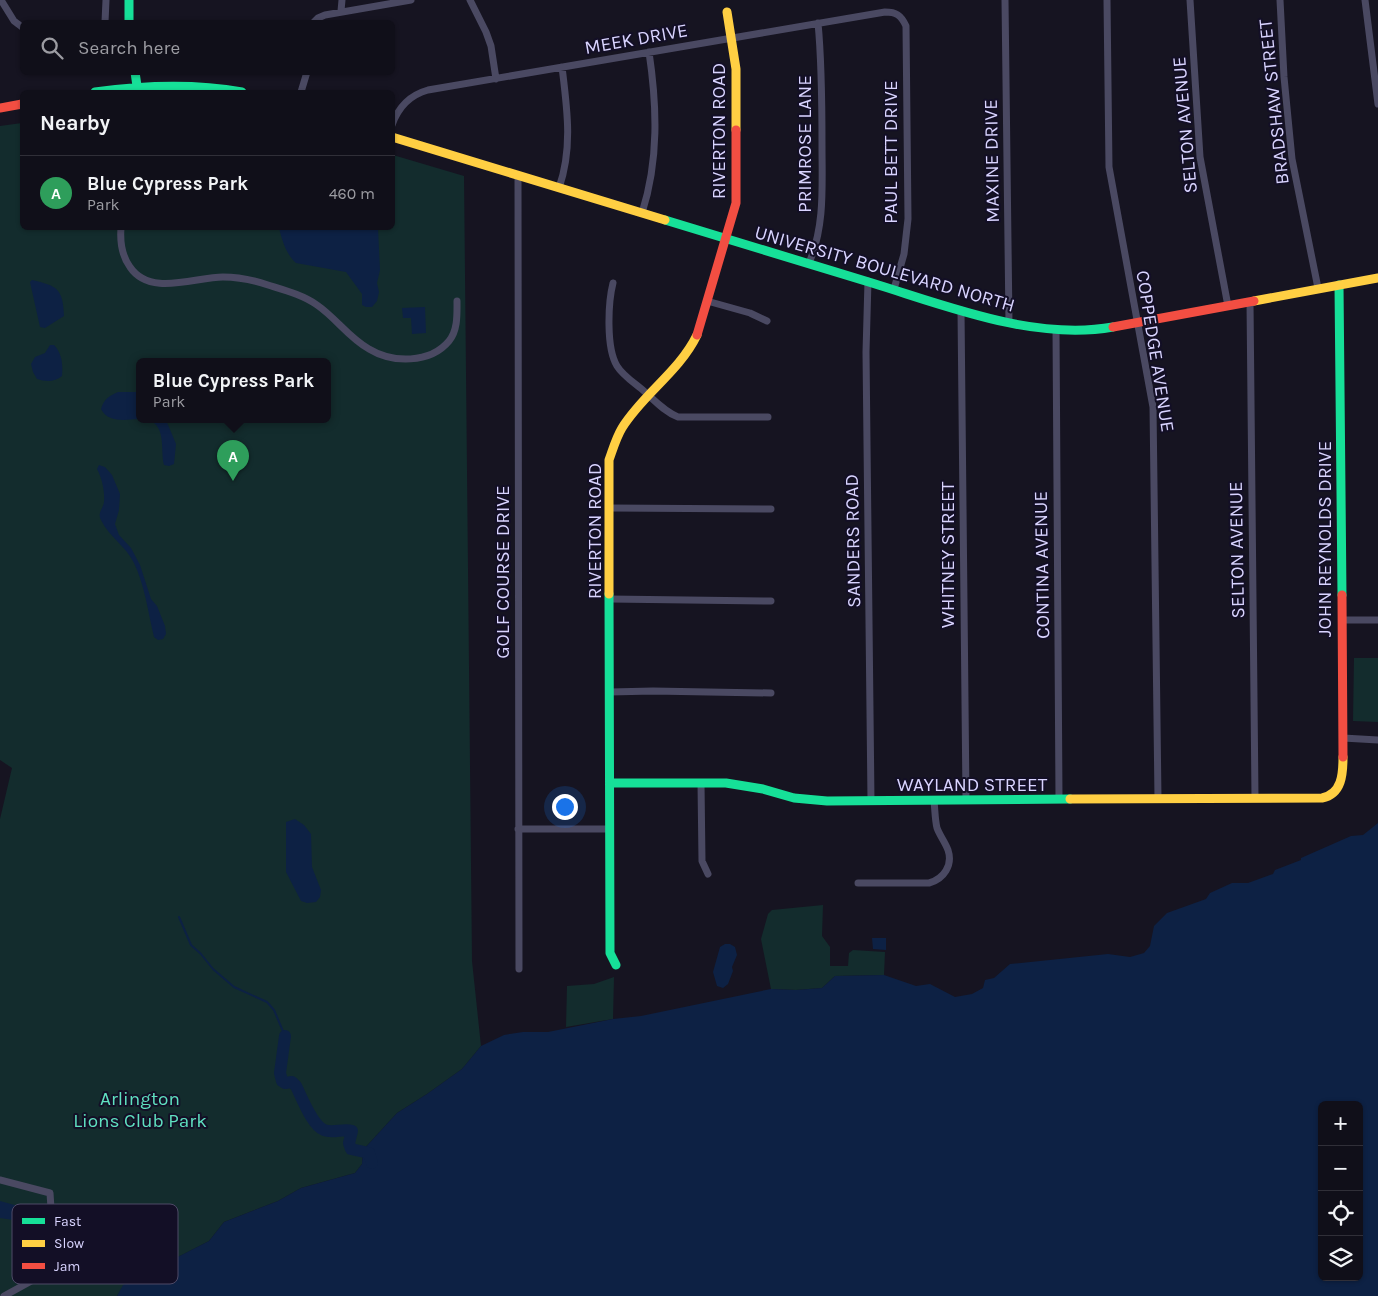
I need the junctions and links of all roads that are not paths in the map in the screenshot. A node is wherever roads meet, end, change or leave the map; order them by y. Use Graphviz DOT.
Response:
graph roads {
  1 [pos="1,0"];
  2 [pos="106,0"];
  3 [pos="128,0"];
  4 [pos="342,0"];
  5 [pos="411,0"];
  6 [pos="470,0"];
  7 [pos="1005,0"];
  8 [pos="1107,0"];
  9 [pos="1190,0"];
  10 [pos="1280,0"];
  11 [pos="1365,0"];
  12 [pos="341,11"];
  13 [pos="727,12"];
  14 [pos="900,15"];
  15 [pos="105,20"];
  16 [pos="129,20"];
  17 [pos="317,20"];
  18 [pos="818,23"];
  19 [pos="20,26"];
  20 [pos="731,38"];
  21 [pos="649,52"];
  22 [pos="562,67"];
  23 [pos="135,75"];
  24 [pos="306,75"];
  25 [pos="496,79"];
  26 [pos="137,89"];
  27 [pos="123,90"];
  28 [pos="230,90"];
  29 [pos="302,90"];
  30 [pos="20,104"];
  31 [pos="1378,104"];
  32 [pos="0,108"];
  33 [pos="395,119"];
  34 [pos="395,138"];
  35 [pos="518,175"];
  36 [pos="559,188"];
  37 [pos="642,212"];
  38 [pos="121,230"];
  39 [pos="726,238"];
  40 [pos="809,264"];
  41 [pos="1378,278"];
  42 [pos="868,281"];
  43 [pos="613,283"];
  44 [pos="1339,285"];
  45 [pos="1318,288"];
  46 [pos="894,289"];
  47 [pos="708,300"];
  48 [pos="457,301"];
  49 [pos="1250,302"];
  50 [pos="1228,306"];
  51 [pos="961,310"];
  52 [pos="767,322"];
  53 [pos="1009,322"];
  54 [pos="1137,324"];
  55 [pos="1056,330"];
  56 [pos="649,396"];
  57 [pos="768,417"];
  58 [pos="610,508"];
  59 [pos="771,509"];
  60 [pos="610,599"];
  61 [pos="771,601"];
  62 [pos="1342,620"];
  63 [pos="1378,620"];
  64 [pos="610,692"];
  65 [pos="771,693"];
  66 [pos="1343,738"];
  67 [pos="1378,740"];
  68 [pos="610,783"];
  69 [pos="701,783"];
  70 [pos="1336,792"];
  71 [pos="1255,798"];
  72 [pos="1059,799"];
  73 [pos="1158,799"];
  74 [pos="966,800"];
  75 [pos="871,801"];
  76 [pos="934,801"];
  77 [pos="518,829"];
  78 [pos="610,829"];
  79 [pos="708,874"];
  80 [pos="858,883"];
  81 [pos="616,965"];
  82 [pos="519,969"];
  83 [pos="0,1180"];
  84 [pos="51,1204"];
  85 [pos="26,1284"];
  86 [pos="4,1296"];
  1 -- 19 [label="street"];
  2 -- 15 [label="street"];
  3 -- 16 [label="street"];
  4 -- 12 [label="street"];
  5 -- 12 [label="street"];
  6 -- 25 [label="street"];
  7 -- 53 [label="street, MAXINE DRIVE"];
  8 -- 54 [label="street, COPPEDGE AVENUE"];
  9 -- 50 [label="street, SELTON AVENUE"];
  10 -- 45 [label="street, BRADSHAW STREET"];
  11 -- 31 [label="street"];
  12 -- 17 [label="street"];
  13 -- 20 [label="street, RIVERTON ROAD"];
  14 -- 18 [label="street, MEEK DRIVE"];
  14 -- 46 [label="street, PAUL BETT DRIVE"];
  18 -- 20 [label="street, MEEK DRIVE"];
  18 -- 40 [label="street, PRIMROSE LANE"];
  20 -- 21 [label="street, MEEK DRIVE"];
  20 -- 39 [label="street, RIVERTON ROAD"];
  21 -- 22 [label="street, MEEK DRIVE"];
  21 -- 37 [label="street"];
  22 -- 25 [label="street, MEEK DRIVE"];
  22 -- 36 [label="street"];
  23 -- 26 [label="street"];
  24 -- 29 [label="street"];
  25 -- 33 [label="street, MEEK DRIVE"];
  26 -- 27 [label="street"];
  26 -- 28 [label="street"];
  30 -- 32 [label="street"];
  34 -- 35 [label="street, UNIVERSITY BOULEVARD NORTH"];
  35 -- 36 [label="street, UNIVERSITY BOULEVARD NORTH"];
  35 -- 77 [label="street, GOLF COURSE DRIVE"];
  36 -- 37 [label="street, UNIVERSITY BOULEVARD NORTH"];
  37 -- 39 [label="street, UNIVERSITY BOULEVARD NORTH"];
  38 -- 48 [label="street"];
  39 -- 40 [label="street, UNIVERSITY BOULEVARD NORTH"];
  39 -- 47 [label="street, RIVERTON ROAD"];
  40 -- 42 [label="street, UNIVERSITY BOULEVARD NORTH"];
  41 -- 44 [label="street, UNIVERSITY BOULEVARD NORTH"];
  42 -- 46 [label="street, UNIVERSITY BOULEVARD NORTH"];
  42 -- 75 [label="street, SANDERS ROAD"];
  43 -- 56 [label="street"];
  44 -- 45 [label="street, UNIVERSITY BOULEVARD NORTH"];
  44 -- 62 [label="street, JOHN REYNOLDS DRIVE"];
  45 -- 49 [label="street, UNIVERSITY BOULEVARD NORTH"];
  46 -- 51 [label="street, UNIVERSITY BOULEVARD NORTH"];
  47 -- 52 [label="street"];
  47 -- 56 [label="street, RIVERTON ROAD"];
  49 -- 50 [label="street, UNIVERSITY BOULEVARD NORTH"];
  49 -- 71 [label="street, SELTON AVENUE"];
  50 -- 54 [label="street, UNIVERSITY BOULEVARD NORTH"];
  51 -- 53 [label="street, UNIVERSITY BOULEVARD NORTH"];
  51 -- 74 [label="street, WHITNEY STREET"];
  53 -- 55 [label="street, UNIVERSITY BOULEVARD NORTH"];
  54 -- 55 [label="street, UNIVERSITY BOULEVARD NORTH"];
  54 -- 73 [label="street, COPPEDGE AVENUE"];
  55 -- 72 [label="street, CONTINA AVENUE"];
  56 -- 57 [label="street"];
  56 -- 58 [label="street, RIVERTON ROAD"];
  58 -- 59 [label="street"];
  58 -- 60 [label="street, RIVERTON ROAD"];
  60 -- 61 [label="street"];
  60 -- 64 [label="street, RIVERTON ROAD"];
  62 -- 63 [label="street"];
  62 -- 66 [label="street, JOHN REYNOLDS DRIVE"];
  64 -- 65 [label="street"];
  64 -- 68 [label="street, RIVERTON ROAD"];
  66 -- 67 [label="street"];
  66 -- 70 [label="street, JOHN REYNOLDS DRIVE"];
  68 -- 69 [label="street, WAYLAND STREET"];
  68 -- 78 [label="street, RIVERTON ROAD"];
  69 -- 75 [label="street, WAYLAND STREET"];
  69 -- 79 [label="street"];
  70 -- 71 [label="street, WAYLAND STREET"];
  71 -- 73 [label="street, WAYLAND STREET"];
  72 -- 73 [label="street, WAYLAND STREET"];
  72 -- 74 [label="street, WAYLAND STREET"];
  74 -- 76 [label="street, WAYLAND STREET"];
  75 -- 76 [label="street, WAYLAND STREET"];
  76 -- 80 [label="street"];
  77 -- 78 [label="street"];
  77 -- 82 [label="street, GOLF COURSE DRIVE"];
  78 -- 81 [label="street, RIVERTON ROAD"];
  83 -- 84 [label="street"];
  85 -- 86 [label="street"];
}
